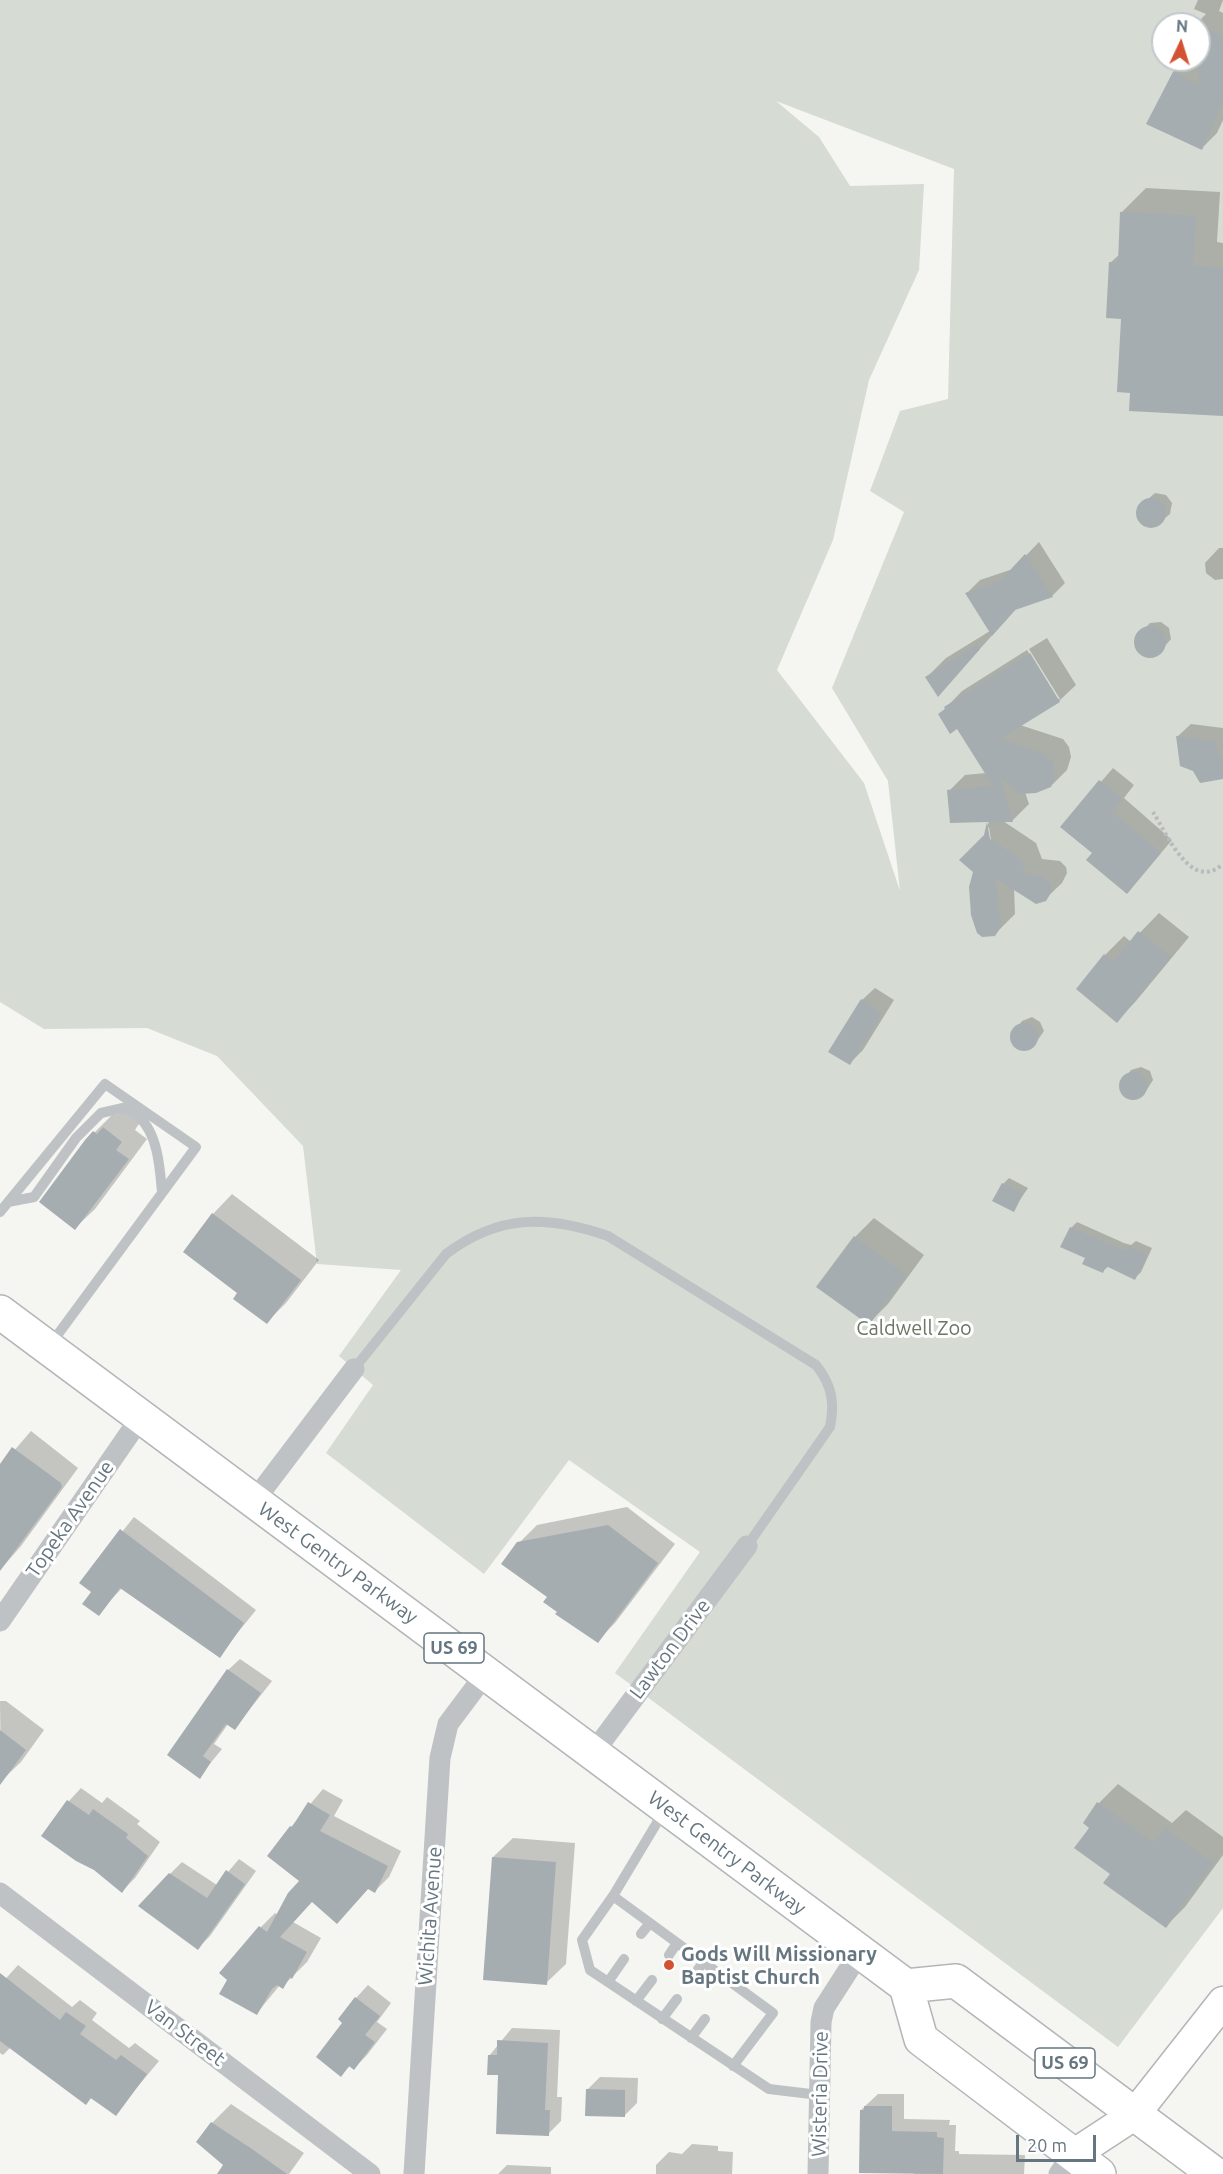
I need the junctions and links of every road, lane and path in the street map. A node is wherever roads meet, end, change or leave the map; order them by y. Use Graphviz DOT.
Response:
graph roads {
  1 [pos="1152,812"];
  2 [pos="1223,864"];
  3 [pos="162,1192"];
  4 [pos="8,1202"];
  5 [pos="0,1212"];
  6 [pos="0,1312"];
  7 [pos="48,1348"];
  8 [pos="354,1369"];
  9 [pos="141,1417"];
  10 [pos="254,1502"];
  11 [pos="747,1546"];
  12 [pos="0,1621"];
  13 [pos="487,1672"];
  14 [pos="593,1752"];
  15 [pos="665,1808"];
  16 [pos="0,1893"];
  17 [pos="613,1896"];
  18 [pos="650,1923"];
  19 [pos="642,1934"];
  20 [pos="677,1943"];
  21 [pos="860,1952"];
  22 [pos="669,1955"];
  23 [pos="624,1959"];
  24 [pos="703,1962"];
  25 [pos="695,1974"];
  26 [pos="652,1980"];
  27 [pos="608,1982"];
  28 [pos="729,1982"];
  29 [pos="906,1986"];
  30 [pos="723,1992"];
  31 [pos="677,1999"];
  32 [pos="636,2001"];
  33 [pos="1223,2002"];
  34 [pos="662,2019"];
  35 [pos="705,2019"];
  36 [pos="691,2038"];
  37 [pos="733,2066"];
  38 [pos="819,2095"];
  39 [pos="1134,2115"];
  40 [pos="1077,2168"];
  41 [pos="370,2174"];
  42 [pos="414,2174"];
  43 [pos="818,2174"];
  44 [pos="1215,2174"];
  1 -- 2 [label="path"];
  3 -- 4 [label="lane"];
  3 -- 4 [label="lane"];
  3 -- 7 [label="lane"];
  4 -- 5 [label="lane"];
  6 -- 7 [label="main road, West Gentry Parkway / US 69"];
  7 -- 9 [label="main road, West Gentry Parkway / US 69"];
  8 -- 10 [label="street"];
  8 -- 11 [label="lane"];
  9 -- 10 [label="main road, West Gentry Parkway / US 69"];
  9 -- 12 [label="street, Topeka Avenue"];
  10 -- 13 [label="main road, West Gentry Parkway / US 69"];
  11 -- 14 [label="street, Lawton Drive"];
  13 -- 14 [label="main road, West Gentry Parkway / US 69"];
  13 -- 42 [label="street, Wichita Avenue"];
  14 -- 15 [label="main road, West Gentry Parkway / US 69"];
  15 -- 17 [label="lane"];
  15 -- 21 [label="main road, West Gentry Parkway / US 69"];
  16 -- 41 [label="street, Van Street"];
  17 -- 18 [label="lane"];
  17 -- 27 [label="lane"];
  18 -- 19 [label="lane"];
  18 -- 20 [label="lane"];
  20 -- 22 [label="lane"];
  20 -- 24 [label="lane"];
  21 -- 29 [label="main road, West Gentry Parkway / US 69"];
  21 -- 38 [label="street, Wisteria Drive"];
  23 -- 27 [label="lane"];
  24 -- 25 [label="lane"];
  24 -- 28 [label="lane"];
  26 -- 32 [label="lane"];
  27 -- 32 [label="lane"];
  28 -- 30 [label="lane"];
  28 -- 37 [label="lane"];
  29 -- 39 [label="main road, US 69"];
  29 -- 40 [label="main road"];
  31 -- 34 [label="lane"];
  32 -- 34 [label="lane"];
  33 -- 39 [label="main road"];
  34 -- 36 [label="lane"];
  35 -- 36 [label="lane"];
  36 -- 37 [label="lane"];
  37 -- 38 [label="lane"];
  38 -- 43 [label="street, Wisteria Drive"];
  39 -- 40 [label="main road"];
  39 -- 44 [label="main road, US 69"];
}
